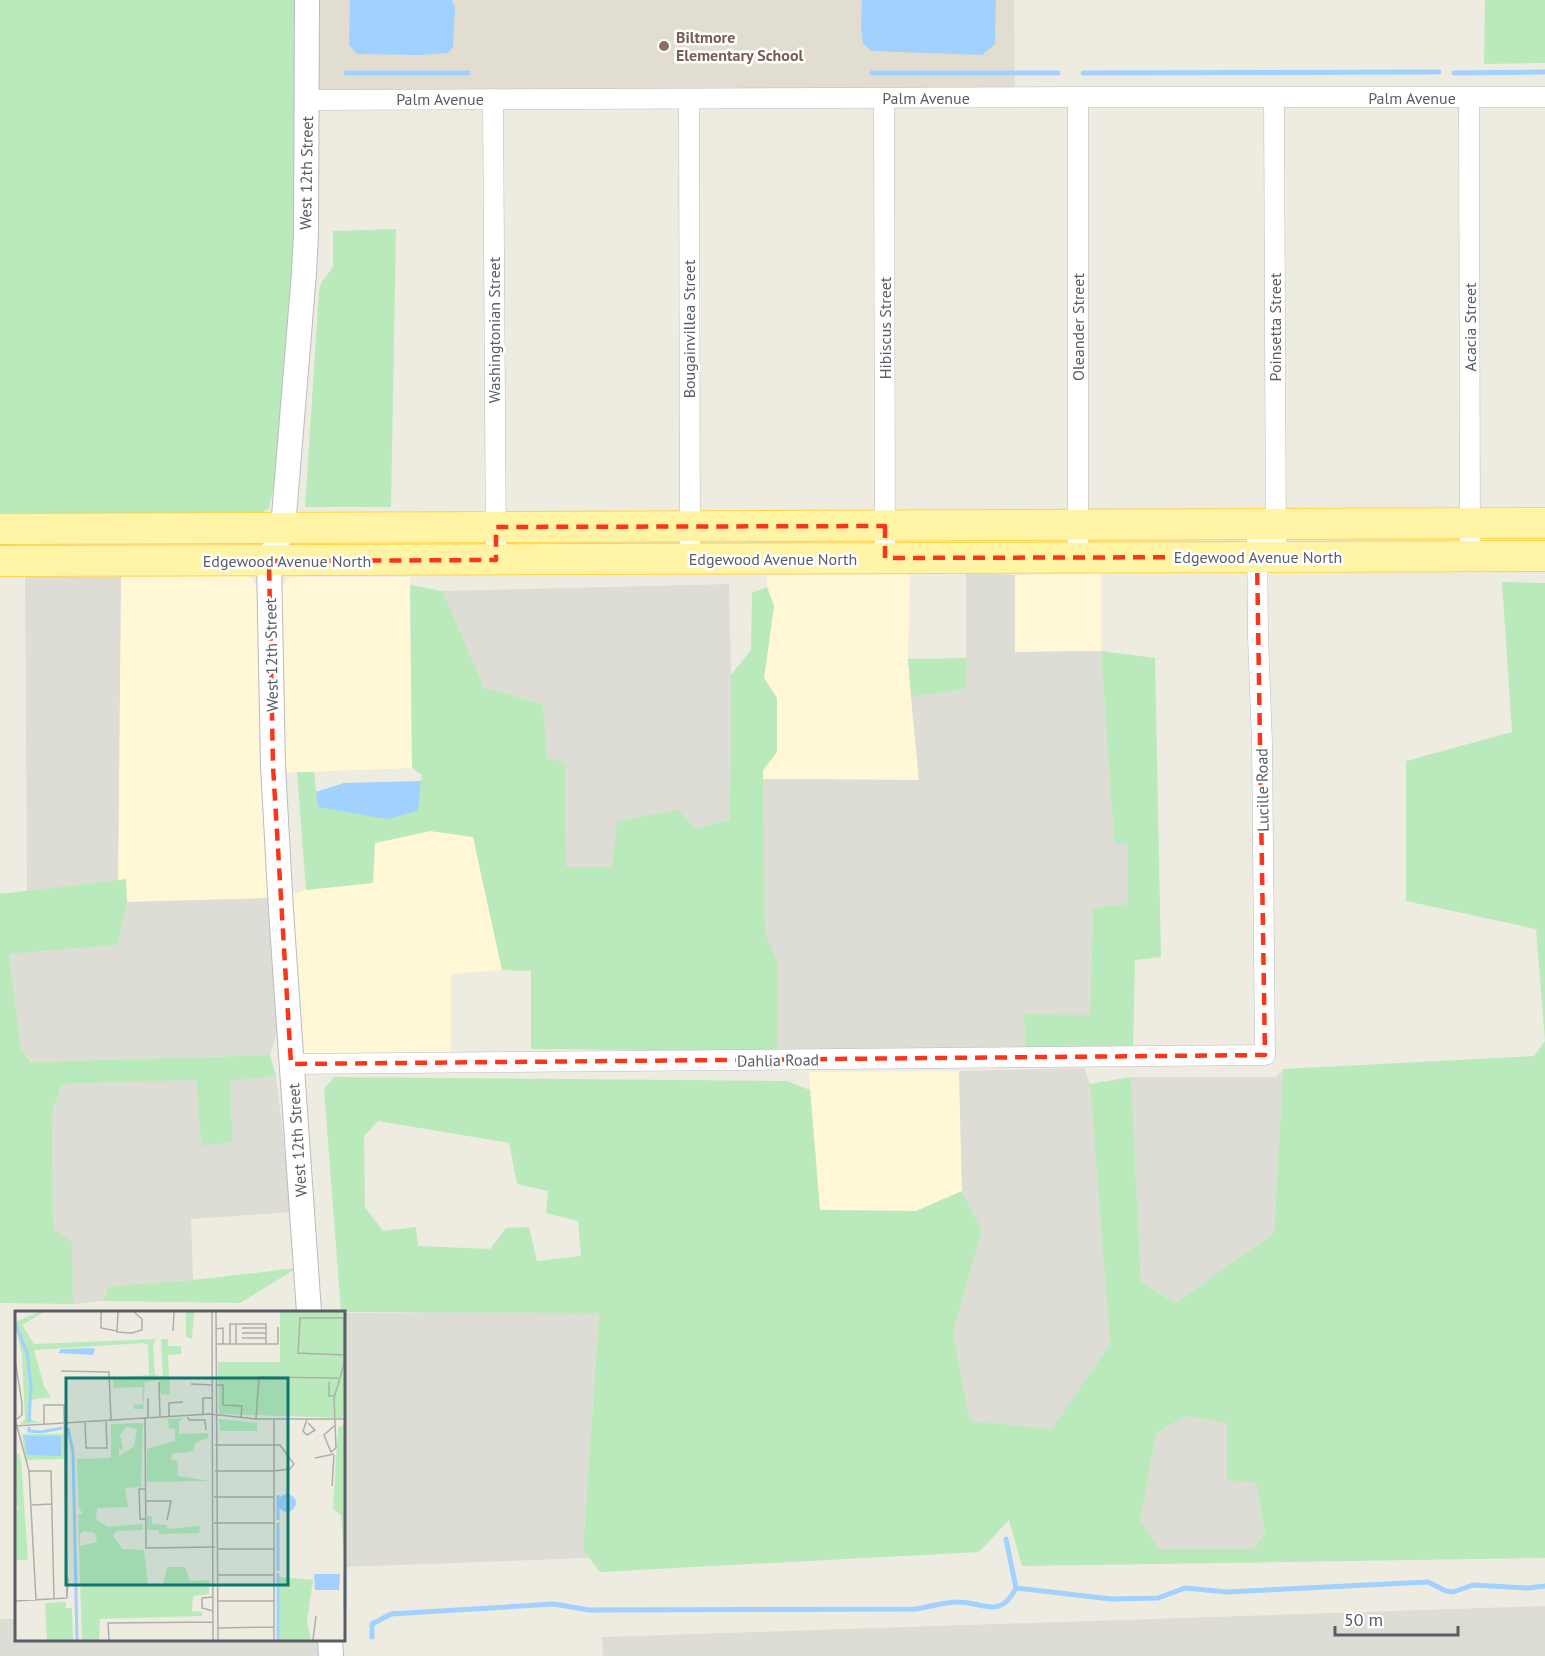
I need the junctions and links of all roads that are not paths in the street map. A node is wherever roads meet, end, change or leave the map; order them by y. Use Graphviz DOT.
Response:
graph roads {
  1 [pos="307,0"];
  2 [pos="1078,97"];
  3 [pos="1545,97"];
  4 [pos="884,98"];
  5 [pos="1274,98"];
  6 [pos="1469,98"];
  7 [pos="493,99"];
  8 [pos="689,99"];
  9 [pos="307,100"];
  10 [pos="1545,523"];
  11 [pos="1266,524"];
  12 [pos="1470,524"];
  13 [pos="1079,525"];
  14 [pos="885,526"];
  15 [pos="496,527"];
  16 [pos="690,527"];
  17 [pos="283,528"];
  18 [pos="0,529"];
  19 [pos="1470,556"];
  20 [pos="1545,556"];
  21 [pos="1266,557"];
  22 [pos="885,558"];
  23 [pos="1078,558"];
  24 [pos="690,559"];
  25 [pos="496,560"];
  26 [pos="0,561"];
  27 [pos="269,561"];
  28 [pos="1265,1055"];
  29 [pos="291,1064"];
  30 [pos="309,1311"];
  31 [pos="330,1641"];
  32 [pos="331,1656"];
  1 -- 9 [label="street, West 12th Street"];
  2 -- 4 [label="street, Palm Avenue"];
  2 -- 5 [label="street, Palm Avenue"];
  2 -- 13 [label="street, Oleander Street"];
  3 -- 6 [label="street, Palm Avenue"];
  4 -- 8 [label="street, Palm Avenue"];
  4 -- 14 [label="street, Hibiscus Street"];
  5 -- 6 [label="street, Palm Avenue"];
  5 -- 11 [label="street, Poinsetta Street"];
  6 -- 12 [label="street, Acacia Street"];
  7 -- 8 [label="street, Palm Avenue"];
  7 -- 9 [label="street, Palm Avenue"];
  7 -- 15 [label="street, Washingtonian Street"];
  8 -- 16 [label="street, Bougainvillea Street"];
  9 -- 17 [label="street, West 12th Street"];
  10 -- 12 [label="main road, Edgewood Avenue North"];
  11 -- 12 [label="main road, Edgewood Avenue North"];
  11 -- 13 [label="main road, Edgewood Avenue North"];
  11 -- 21 [label="street, Lucille Road"];
  12 -- 19 [label="street, Acacia Street"];
  13 -- 14 [label="main road, Edgewood Avenue North"];
  13 -- 23 [label="street, Oleander Street"];
  14 -- 16 [label="main road, Edgewood Avenue North"];
  14 -- 22 [label="street, Hibiscus Street"];
  15 -- 16 [label="main road, Edgewood Avenue North"];
  15 -- 17 [label="main road, Edgewood Avenue North"];
  15 -- 25 [label="street, Washingtonian Street"];
  16 -- 24 [label="street, Bougainvillea Street"];
  17 -- 18 [label="main road, Edgewood Avenue North"];
  17 -- 27 [label="street, West 12th Street"];
  19 -- 20 [label="main road, Edgewood Avenue North"];
  19 -- 21 [label="main road, Edgewood Avenue North"];
  21 -- 23 [label="main road, Edgewood Avenue North"];
  21 -- 28 [label="street, Lucille Road"];
  22 -- 23 [label="main road, Edgewood Avenue North"];
  22 -- 24 [label="main road, Edgewood Avenue North"];
  24 -- 25 [label="main road, Edgewood Avenue North"];
  25 -- 27 [label="main road, Edgewood Avenue North"];
  26 -- 27 [label="main road, Edgewood Avenue North"];
  27 -- 29 [label="street, West 12th Street"];
  28 -- 29 [label="street, Dahlia Road"];
  29 -- 30 [label="street, West 12th Street"];
  31 -- 32 [label="street"];
}
